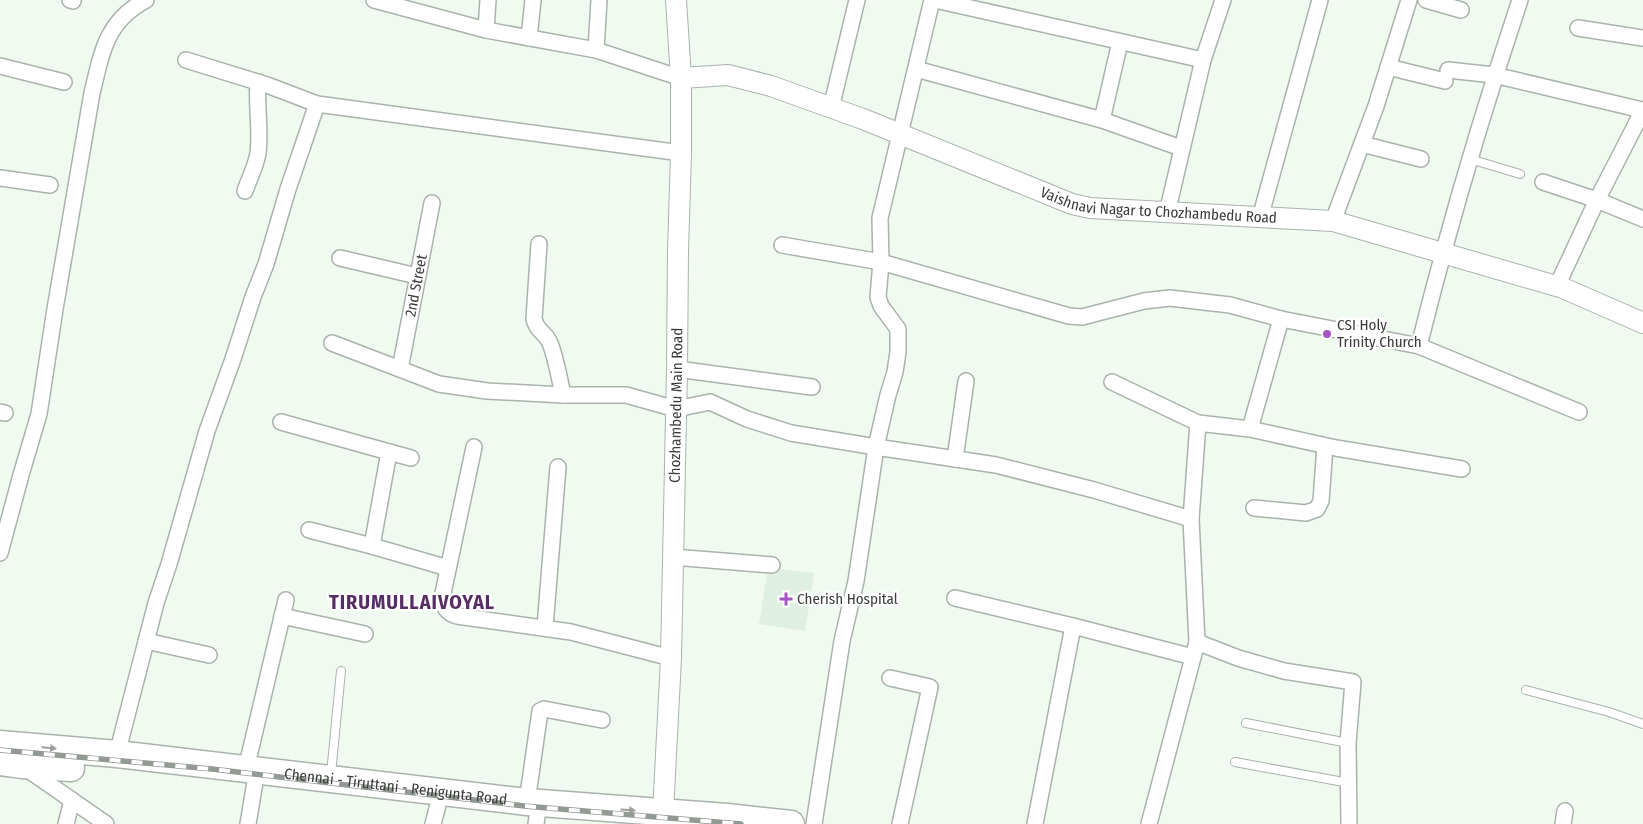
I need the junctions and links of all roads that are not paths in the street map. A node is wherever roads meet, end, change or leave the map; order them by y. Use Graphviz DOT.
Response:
graph roads {
  1 [pos="146,0"];
  2 [pos="374,0"];
  3 [pos="488,0"];
  4 [pos="533,0"];
  5 [pos="599,0"];
  6 [pos="676,0"];
  7 [pos="857,0"];
  8 [pos="934,0"];
  9 [pos="1223,0"];
  10 [pos="1320,0"];
  11 [pos="1409,0"];
  12 [pos="1426,0"];
  13 [pos="1520,1"];
  14 [pos="1461,10"];
  15 [pos="1578,28"];
  16 [pos="486,30"];
  17 [pos="529,38"];
  18 [pos="1643,38"];
  19 [pos="1120,42"];
  20 [pos="596,50"];
  21 [pos="186,60"];
  22 [pos="1203,60"];
  23 [pos="0,66"];
  24 [pos="1388,67"];
  25 [pos="916,68"];
  26 [pos="1494,75"];
  27 [pos="681,78"];
  28 [pos="64,82"];
  29 [pos="258,82"];
  30 [pos="317,104"];
  31 [pos="831,108"];
  32 [pos="1642,110"];
  33 [pos="1102,120"];
  34 [pos="899,134"];
  35 [pos="1362,144"];
  36 [pos="1181,148"];
  37 [pos="681,153"];
  38 [pos="1421,159"];
  39 [pos="1470,159"];
  40 [pos="1520,174"];
  41 [pos="0,178"];
  42 [pos="1543,182"];
  43 [pos="50,185"];
  44 [pos="245,190"];
  45 [pos="1597,200"];
  46 [pos="432,202"];
  47 [pos="1167,213"];
  48 [pos="1260,218"];
  49 [pos="1643,219"];
  50 [pos="1334,221"];
  51 [pos="539,244"];
  52 [pos="782,246"];
  53 [pos="1442,252"];
  54 [pos="340,258"];
  55 [pos="881,262"];
  56 [pos="417,276"];
  57 [pos="1557,286"];
  58 [pos="1281,319"];
  59 [pos="1643,323"];
  60 [pos="332,344"];
  61 [pos="1419,346"];
  62 [pos="400,369"];
  63 [pos="677,369"];
  64 [pos="966,381"];
  65 [pos="1112,382"];
  66 [pos="812,387"];
  67 [pos="564,394"];
  68 [pos="676,410"];
  69 [pos="1579,412"];
  70 [pos="281,422"];
  71 [pos="1198,423"];
  72 [pos="1250,429"];
  73 [pos="1325,446"];
  74 [pos="474,447"];
  75 [pos="876,447"];
  76 [pos="389,452"];
  77 [pos="411,458"];
  78 [pos="956,459"];
  79 [pos="558,467"];
  80 [pos="1462,470"];
  81 [pos="1254,508"];
  82 [pos="1191,519"];
  83 [pos="309,530"];
  84 [pos="372,546"];
  85 [pos="0,553"];
  86 [pos="673,557"];
  87 [pos="772,566"];
  88 [pos="448,568"];
  89 [pos="955,598"];
  90 [pos="286,600"];
  91 [pos="282,616"];
  92 [pos="1073,626"];
  93 [pos="545,627"];
  94 [pos="365,634"];
  95 [pos="146,641"];
  96 [pos="1195,649"];
  97 [pos="209,655"];
  98 [pos="672,658"];
  99 [pos="341,671"];
  100 [pos="890,678"];
  101 [pos="1526,690"];
  102 [pos="602,720"];
  103 [pos="1246,724"];
  104 [pos="1643,724"];
  105 [pos="1348,743"];
  106 [pos="0,744"];
  107 [pos="117,754"];
  108 [pos="1235,762"];
  109 [pos="11,763"];
  110 [pos="250,776"];
  111 [pos="331,779"];
  112 [pos="1349,783"];
  113 [pos="72,800"];
  114 [pos="500,806"];
  115 [pos="663,812"];
  116 [pos="436,814"];
  117 [pos="533,814"];
  118 [pos="727,821"];
  119 [pos="66,824"];
  120 [pos="106,824"];
  121 [pos="248,824"];
  122 [pos="611,824"];
  123 [pos="791,824"];
  124 [pos="814,824"];
  125 [pos="900,824"];
  126 [pos="1036,824"];
  127 [pos="1149,824"];
  128 [pos="1350,824"];
  1 -- 85 [label="street"];
  2 -- 16 [label="street"];
  3 -- 16 [label="street"];
  4 -- 17 [label="street"];
  5 -- 20 [label="street"];
  6 -- 27 [label="street, Chozhambedu Main Road"];
  7 -- 31 [label="street"];
  8 -- 19 [label="street"];
  8 -- 25 [label="street"];
  9 -- 22 [label="street"];
  10 -- 48 [label="street"];
  11 -- 24 [label="street"];
  12 -- 14 [label="street"];
  13 -- 26 [label="street"];
  15 -- 18 [label="street"];
  16 -- 17 [label="street"];
  17 -- 20 [label="street"];
  19 -- 22 [label="street"];
  19 -- 33 [label="street"];
  20 -- 27 [label="street"];
  21 -- 29 [label="street"];
  22 -- 36 [label="street"];
  23 -- 28 [label="street"];
  24 -- 26 [label="street"];
  24 -- 35 [label="street"];
  25 -- 33 [label="street"];
  25 -- 34 [label="street"];
  26 -- 32 [label="street"];
  26 -- 39 [label="street"];
  27 -- 31 [label="street, Vaishnavi Nagar to Chozhambedu Road"];
  27 -- 37 [label="street, Chozhambedu Main Road"];
  29 -- 30 [label="street"];
  29 -- 44 [label="street"];
  30 -- 37 [label="street"];
  30 -- 95 [label="street"];
  31 -- 34 [label="street, Vaishnavi Nagar to Chozhambedu Road"];
  32 -- 45 [label="street"];
  33 -- 36 [label="street"];
  34 -- 47 [label="street, Vaishnavi Nagar to Chozhambedu Road"];
  34 -- 55 [label="street"];
  35 -- 38 [label="street"];
  35 -- 50 [label="street"];
  36 -- 47 [label="street"];
  37 -- 63 [label="street, Chozhambedu Main Road"];
  39 -- 40 [label="lane"];
  39 -- 53 [label="street"];
  41 -- 43 [label="street"];
  42 -- 45 [label="street"];
  45 -- 49 [label="street"];
  45 -- 57 [label="street"];
  46 -- 56 [label="street, 2nd Street"];
  47 -- 48 [label="street, Vaishnavi Nagar to Chozhambedu Road"];
  48 -- 50 [label="street, Vaishnavi Nagar to Chozhambedu Road"];
  50 -- 53 [label="street, Vaishnavi Nagar to Chozhambedu Road"];
  51 -- 67 [label="street"];
  52 -- 55 [label="street"];
  53 -- 57 [label="street, Vaishnavi Nagar to Chozhambedu Road"];
  53 -- 61 [label="street"];
  54 -- 56 [label="street"];
  55 -- 58 [label="street"];
  55 -- 75 [label="street"];
  56 -- 62 [label="street, 2nd Street"];
  57 -- 59 [label="street, Vaishnavi Nagar to Chozhambedu Road"];
  58 -- 61 [label="street"];
  58 -- 72 [label="street"];
  60 -- 62 [label="street"];
  61 -- 69 [label="street"];
  62 -- 67 [label="street"];
  63 -- 66 [label="street"];
  63 -- 68 [label="street, Chozhambedu Main Road"];
  64 -- 78 [label="street"];
  65 -- 71 [label="street"];
  67 -- 68 [label="street"];
  68 -- 75 [label="street"];
  68 -- 86 [label="street, Chozhambedu Main Road"];
  70 -- 76 [label="street"];
  71 -- 72 [label="street"];
  71 -- 82 [label="street"];
  72 -- 73 [label="street"];
  73 -- 80 [label="street"];
  73 -- 81 [label="street"];
  74 -- 88 [label="street"];
  75 -- 78 [label="street"];
  75 -- 124 [label="street"];
  76 -- 77 [label="street"];
  76 -- 84 [label="street"];
  78 -- 82 [label="street"];
  79 -- 93 [label="street"];
  82 -- 96 [label="street"];
  83 -- 84 [label="street"];
  84 -- 88 [label="street"];
  86 -- 87 [label="street"];
  86 -- 98 [label="street, Chozhambedu Main Road"];
  88 -- 93 [label="street"];
  89 -- 92 [label="street"];
  90 -- 91 [label="street"];
  91 -- 94 [label="street"];
  91 -- 110 [label="street"];
  92 -- 96 [label="street"];
  92 -- 126 [label="street"];
  93 -- 98 [label="street"];
  95 -- 97 [label="street"];
  95 -- 107 [label="street"];
  96 -- 105 [label="street"];
  96 -- 127 [label="street"];
  98 -- 115 [label="street, Chozhambedu Main Road"];
  99 -- 111 [label="lane"];
  100 -- 125 [label="street"];
  101 -- 104 [label="lane"];
  102 -- 117 [label="street"];
  103 -- 105 [label="lane"];
  105 -- 112 [label="street"];
  106 -- 107 [label="highway, Chennai - Tiruttani - Renigunta Road, one-way"];
  107 -- 110 [label="highway, Chennai - Tiruttani - Renigunta Road"];
  108 -- 112 [label="lane"];
  109 -- 110 [label="highway, Chennai - Tiruttani - Renigunta Road"];
  109 -- 113 [label="street"];
  110 -- 111 [label="highway, Chennai - Tiruttani - Renigunta Road"];
  110 -- 116 [label="highway, Chennai - Tiruttani - Renigunta Road"];
  110 -- 121 [label="street"];
  111 -- 114 [label="highway, Chennai - Tiruttani - Renigunta Road"];
  112 -- 128 [label="street"];
  113 -- 119 [label="street"];
  113 -- 120 [label="street"];
  114 -- 116 [label="highway, Chennai - Tiruttani - Renigunta Road"];
  114 -- 117 [label="highway, Chennai - Tiruttani - Renigunta Road"];
  117 -- 115 [label="highway, Chennai - Tiruttani - Renigunta Road, one-way"];
  115 -- 118 [label="highway, Chennai - Tiruttani - Renigunta Road"];
  117 -- 122 [label="highway, Chennai - Tiruttani - Renigunta Road"];
  118 -- 123 [label="highway, Chennai - Tiruttani - Renigunta Road"];
}
